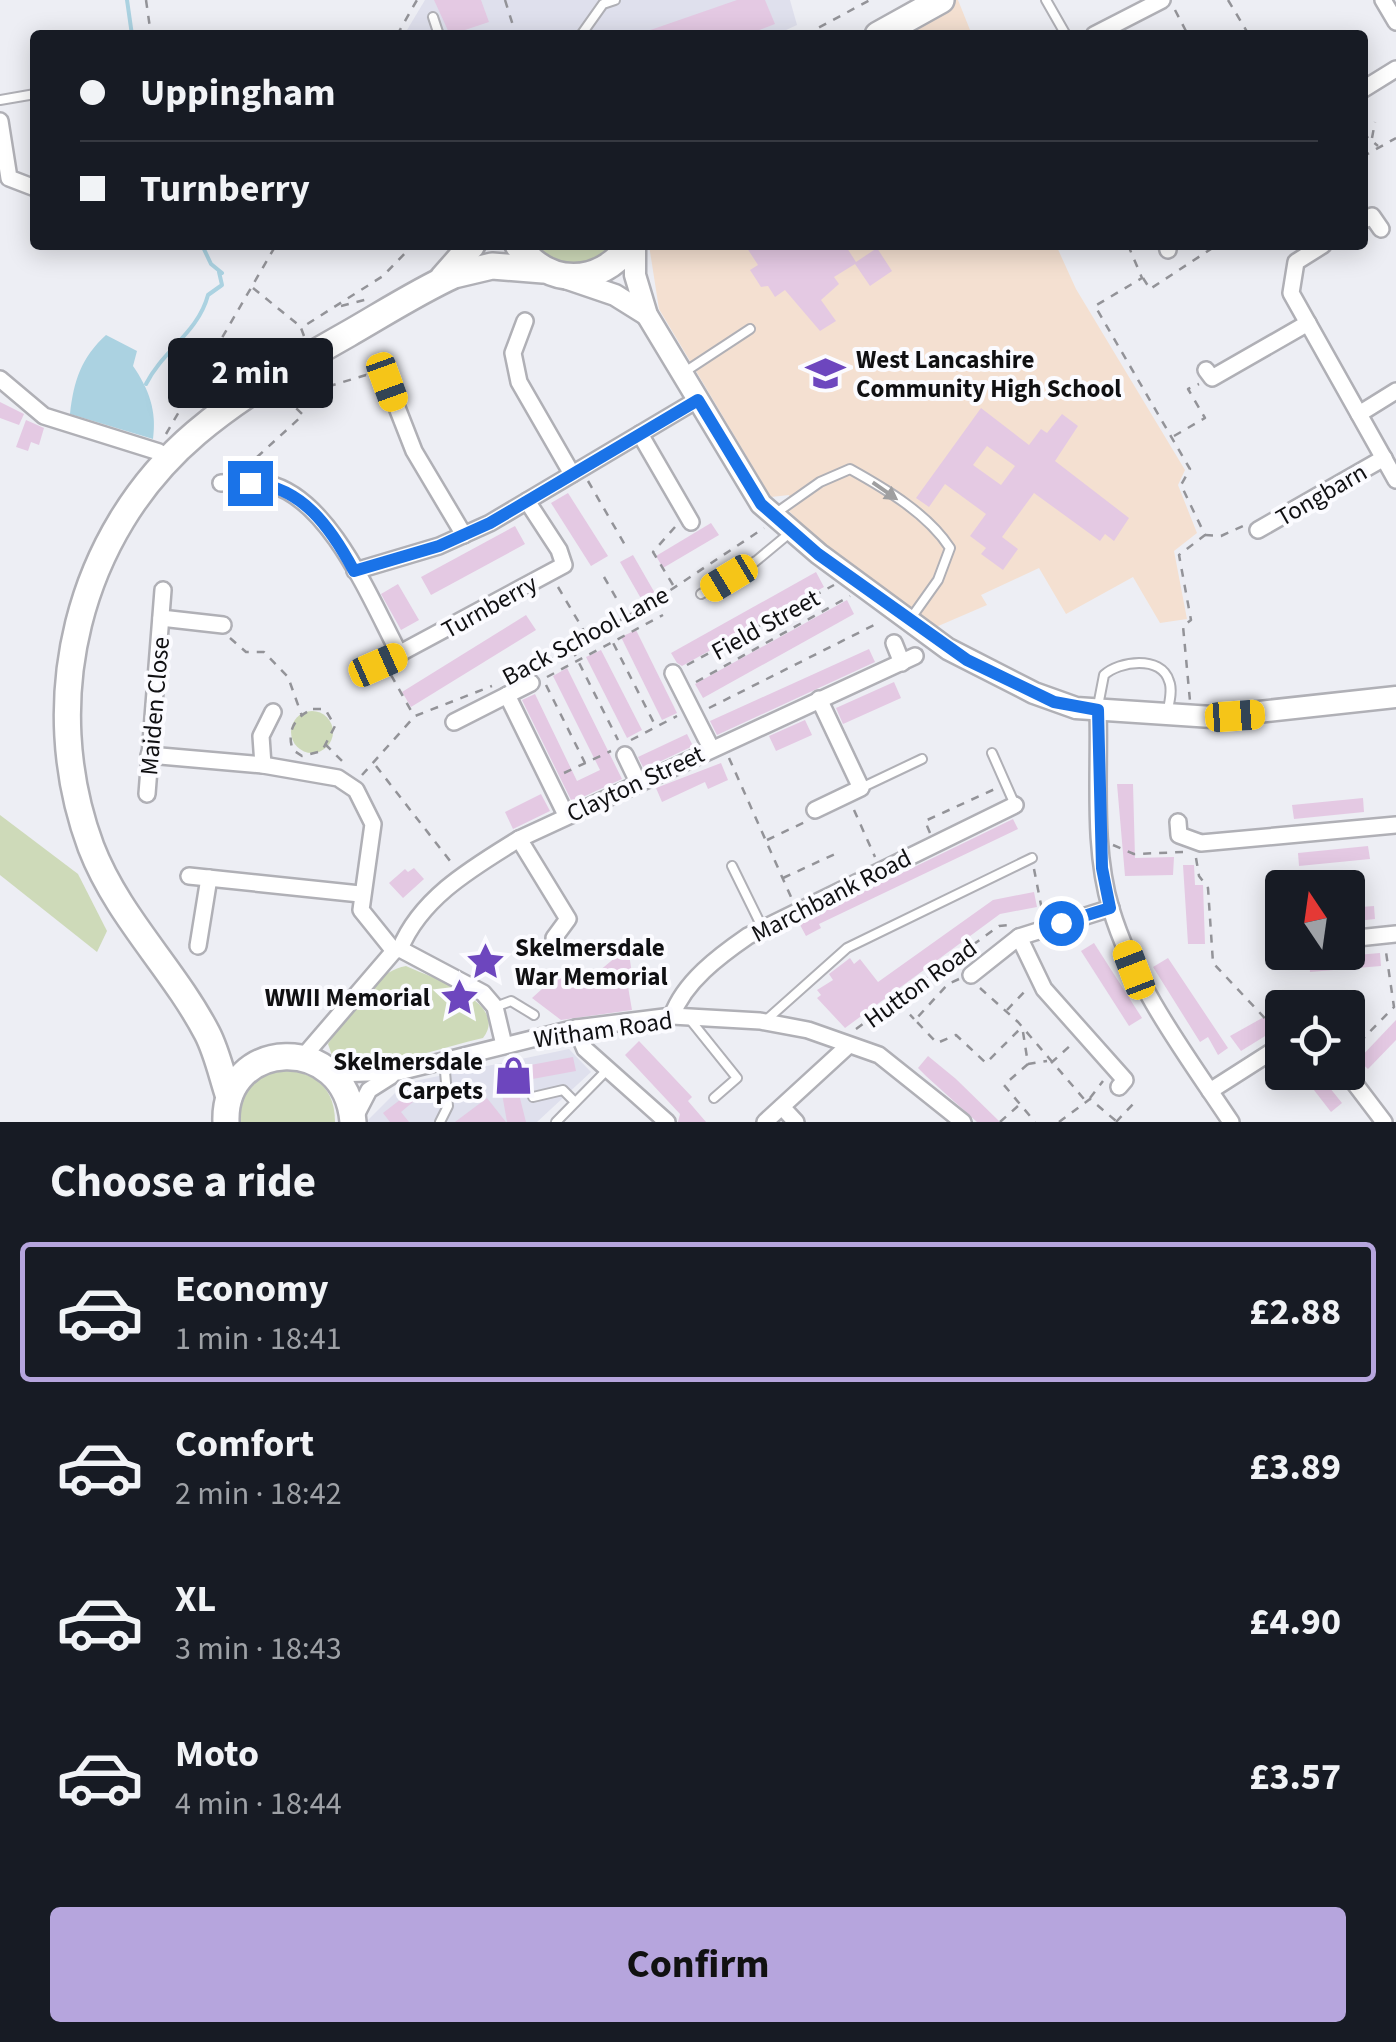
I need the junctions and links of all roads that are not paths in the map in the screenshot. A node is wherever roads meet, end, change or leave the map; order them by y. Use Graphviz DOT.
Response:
graph roads {
  1 [pos="615,0"];
  2 [pos="941,0"];
  3 [pos="1046,0"];
  4 [pos="1166,0"];
  5 [pos="1384,0"];
  6 [pos="433,17"];
  7 [pos="1396,22"];
  8 [pos="437,30"];
  9 [pos="585,30"];
  10 [pos="887,30"];
  11 [pos="1063,30"];
  12 [pos="1104,30"];
  13 [pos="1396,69"];
  14 [pos="1368,86"];
  15 [pos="30,95"];
  16 [pos="0,100"];
  17 [pos="0,121"];
  18 [pos="30,186"];
  19 [pos="1368,218"];
  20 [pos="1380,229"];
  21 [pos="468,250"];
  22 [pos="524,250"];
  23 [pos="627,250"];
  24 [pos="633,250"];
  25 [pos="1316,250"];
  26 [pos="551,273"];
  27 [pos="440,281"];
  28 [pos="647,315"];
  29 [pos="525,322"];
  30 [pos="1308,323"];
  31 [pos="750,329"];
  32 [pos="682,373"];
  33 [pos="1209,374"];
  34 [pos="0,379"];
  35 [pos="387,382"];
  36 [pos="1396,391"];
  37 [pos="698,400"];
  38 [pos="1359,414"];
  39 [pos="640,434"];
  40 [pos="159,452"];
  41 [pos="1384,458"];
  42 [pos="577,471"];
  43 [pos="1396,480"];
  44 [pos="225,483"];
  45 [pos="527,501"];
  46 [pos="690,520"];
  47 [pos="780,522"];
  48 [pos="1258,530"];
  49 [pos="464,535"];
  50 [pos="354,571"];
  51 [pos="163,590"];
  52 [pos="701,594"];
  53 [pos="903,617"];
  54 [pos="161,618"];
  55 [pos="225,626"];
  56 [pos="894,644"];
  57 [pos="400,655"];
  58 [pos="378,665"];
  59 [pos="672,673"];
  60 [pos="535,677"];
  61 [pos="503,689"];
  62 [pos="1396,697"];
  63 [pos="820,699"];
  64 [pos="1098,710"];
  65 [pos="275,711"];
  66 [pos="1167,716"];
  67 [pos="454,722"];
  68 [pos="716,746"];
  69 [pos="992,753"];
  70 [pos="625,754"];
  71 [pos="149,755"];
  72 [pos="922,759"];
  73 [pos="263,765"];
  74 [pos="638,782"];
  75 [pos="854,792"];
  76 [pos="147,794"];
  77 [pos="1015,805"];
  78 [pos="815,810"];
  79 [pos="566,815"];
  80 [pos="1178,822"];
  81 [pos="1396,826"];
  82 [pos="520,840"];
  83 [pos="1032,858"];
  84 [pos="732,866"];
  85 [pos="189,876"];
  86 [pos="209,878"];
  87 [pos="360,894"];
  88 [pos="1110,908"];
  89 [pos="762,928"];
  90 [pos="1016,931"];
  91 [pos="1390,935"];
  92 [pos="1365,937"];
  93 [pos="554,938"];
  94 [pos="198,946"];
  95 [pos="397,950"];
  96 [pos="971,975"];
  97 [pos="495,1007"];
  98 [pos="534,1016"];
  99 [pos="680,1016"];
  100 [pos="764,1022"];
  101 [pos="576,1028"];
  102 [pos="208,1034"];
  103 [pos="844,1043"];
  104 [pos="504,1045"];
  105 [pos="1265,1054"];
  106 [pos="303,1057"];
  107 [pos="444,1060"];
  108 [pos="259,1063"];
  109 [pos="609,1068"];
  110 [pos="399,1072"];
  111 [pos="335,1074"];
  112 [pos="1118,1087"];
  113 [pos="1360,1090"];
  114 [pos="1210,1091"];
  115 [pos="534,1097"];
  116 [pos="714,1098"];
  117 [pos="575,1102"];
  118 [pos="782,1107"];
  119 [pos="228,1110"];
  120 [pos="354,1122"];
  121 [pos="440,1122"];
  122 [pos="556,1122"];
  123 [pos="667,1122"];
  124 [pos="765,1122"];
  125 [pos="796,1122"];
  126 [pos="963,1122"];
  127 [pos="1231,1122"];
  128 [pos="1384,1122"];
  1 -- 9 [label="lane"];
  2 -- 10 [label="main road"];
  3 -- 11 [label="lane"];
  4 -- 12 [label="street"];
  5 -- 7 [label="street"];
  6 -- 8 [label="lane"];
  13 -- 14 [label="street"];
  15 -- 16 [label="lane"];
  17 -- 18 [label="street"];
  19 -- 20 [label="street"];
  21 -- 27 [label="main road"];
  22 -- 26 [label="main road"];
  23 -- 26 [label="main road"];
  24 -- 28 [label="street"];
  25 -- 30 [label="street, Tongbarn"];
  26 -- 27 [label="main road"];
  26 -- 28 [label="street"];
  27 -- 102 [label="main road"];
  28 -- 32 [label="street"];
  29 -- 42 [label="street"];
  30 -- 33 [label="street"];
  30 -- 38 [label="street, Tongbarn"];
  31 -- 32 [label="lane"];
  32 -- 37 [label="street"];
  34 -- 40 [label="street"];
  35 -- 49 [label="street"];
  36 -- 38 [label="street"];
  37 -- 39 [label="street"];
  37 -- 47 [label="street"];
  38 -- 41 [label="street, Tongbarn"];
  39 -- 42 [label="street"];
  39 -- 46 [label="street"];
  41 -- 43 [label="street, Tongbarn"];
  41 -- 48 [label="street, Tongbarn"];
  42 -- 45 [label="street"];
  44 -- 50 [label="street"];
  45 -- 49 [label="street"];
  45 -- 57 [label="street, Turnberry"];
  47 -- 52 [label="lane"];
  47 -- 53 [label="street"];
  47 -- 53 [label="lane, one-way"];
  49 -- 50 [label="street"];
  50 -- 57 [label="street"];
  51 -- 54 [label="street, Maiden Close"];
  53 -- 64 [label="street"];
  54 -- 55 [label="street, Maiden Close"];
  54 -- 71 [label="street, Maiden Close"];
  56 -- 63 [label="street, Clayton Street"];
  57 -- 58 [label="street, Turnberry"];
  59 -- 68 [label="street"];
  60 -- 61 [label="street, Back School Lane"];
  61 -- 67 [label="street, Back School Lane"];
  61 -- 79 [label="street"];
  62 -- 66 [label="street"];
  63 -- 68 [label="street, Clayton Street"];
  63 -- 75 [label="street"];
  64 -- 66 [label="street"];
  64 -- 66 [label="lane"];
  64 -- 88 [label="street"];
  65 -- 73 [label="street"];
  68 -- 74 [label="street, Clayton Street"];
  69 -- 77 [label="lane"];
  70 -- 74 [label="street"];
  71 -- 73 [label="street"];
  71 -- 76 [label="street, Maiden Close"];
  72 -- 75 [label="lane"];
  73 -- 87 [label="street"];
  74 -- 79 [label="street, Clayton Street"];
  75 -- 78 [label="street"];
  77 -- 89 [label="street, Marchbank Road"];
  79 -- 82 [label="street, Clayton Street"];
  80 -- 81 [label="street"];
  82 -- 93 [label="street"];
  82 -- 95 [label="street, Clayton Street"];
  83 -- 100 [label="lane"];
  84 -- 89 [label="lane"];
  85 -- 86 [label="street"];
  86 -- 87 [label="street"];
  86 -- 94 [label="street"];
  87 -- 95 [label="street"];
  88 -- 90 [label="street"];
  88 -- 114 [label="street"];
  89 -- 99 [label="street, Marchbank Road"];
  90 -- 96 [label="street"];
  90 -- 112 [label="street"];
  91 -- 92 [label="street"];
  95 -- 97 [label="street"];
  95 -- 106 [label="street, Clayton Street"];
  97 -- 98 [label="lane"];
  97 -- 104 [label="street"];
  99 -- 100 [label="street, Witham Road"];
  99 -- 101 [label="street, Witham Road"];
  99 -- 116 [label="lane"];
  100 -- 103 [label="street, Witham Road"];
  101 -- 104 [label="street, Witham Road"];
  101 -- 109 [label="street"];
  102 -- 108 [label="main road"];
  102 -- 119 [label="main road"];
  103 -- 118 [label="street, Hutton Road"];
  103 -- 126 [label="street, Witham Road"];
  104 -- 107 [label="street, Witham Road"];
  105 -- 114 [label="street"];
  106 -- 108 [label="main road"];
  106 -- 111 [label="main road"];
  107 -- 110 [label="street, Witham Road"];
  107 -- 121 [label="lane"];
  108 -- 119 [label="main road"];
  109 -- 117 [label="lane"];
  109 -- 123 [label="street"];
  110 -- 111 [label="street, Witham Road"];
  110 -- 120 [label="street, Witham Road"];
  111 -- 120 [label="main road"];
  113 -- 128 [label="street"];
  114 -- 127 [label="street"];
  115 -- 117 [label="lane"];
  117 -- 122 [label="lane"];
  118 -- 124 [label="street, Hutton Road"];
  118 -- 125 [label="street"];
}
